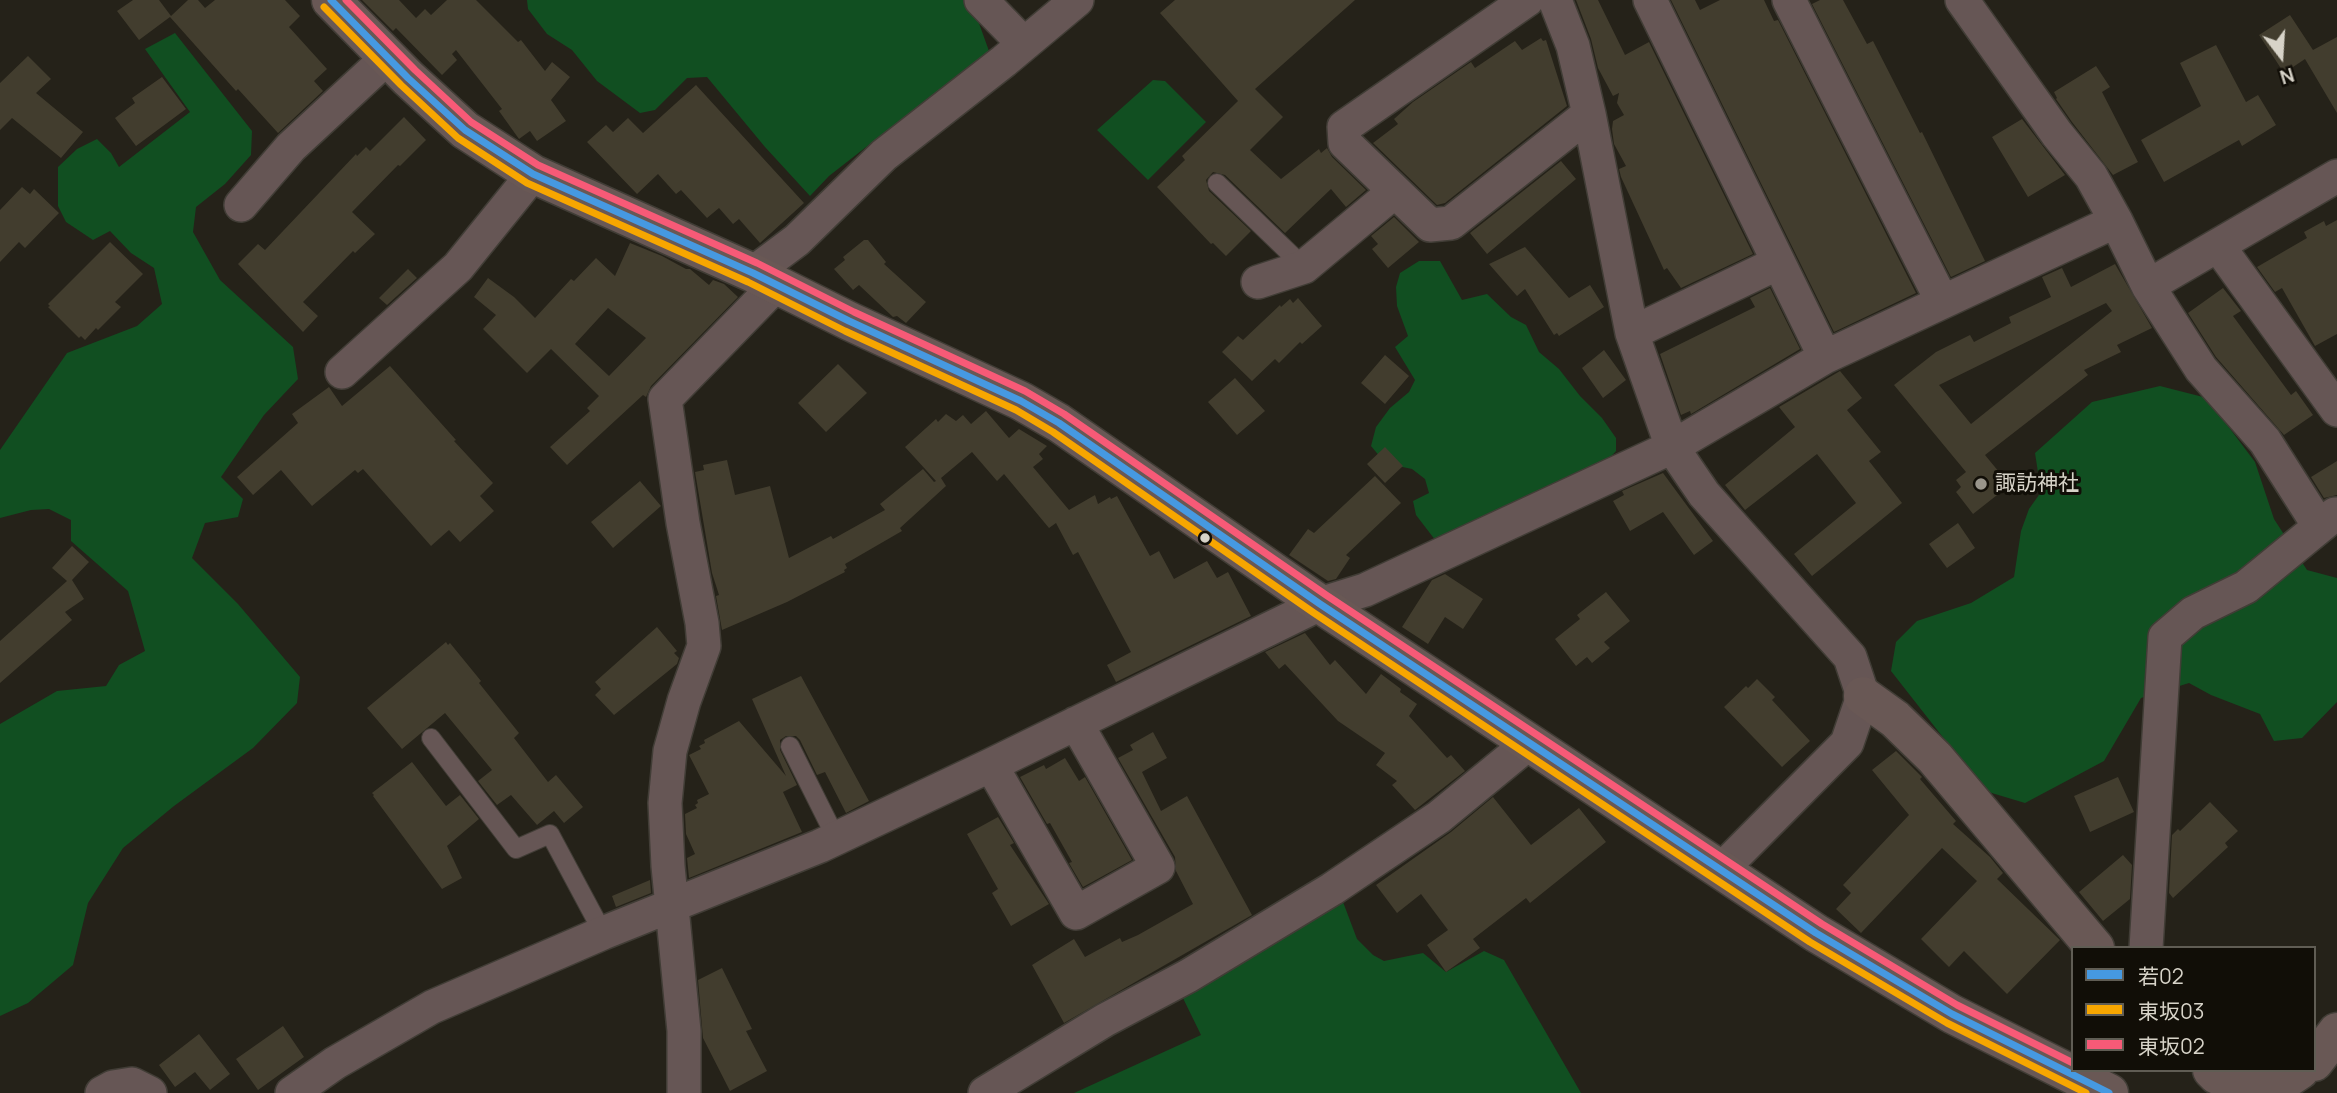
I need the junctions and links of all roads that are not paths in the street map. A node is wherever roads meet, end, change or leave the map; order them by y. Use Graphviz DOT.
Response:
graph roads {
  1 [pos="331,0"];
  2 [pos="981,0"];
  3 [pos="1077,0"];
  4 [pos="1527,0"];
  5 [pos="1555,0"];
  6 [pos="1650,0"];
  7 [pos="1789,0"];
  8 [pos="1962,0"];
  9 [pos="1024,44"];
  10 [pos="388,57"];
  11 [pos="1589,114"];
  12 [pos="533,174"];
  13 [pos="2337,176"];
  14 [pos="1217,183"];
  15 [pos="1394,192"];
  16 [pos="241,205"];
  17 [pos="2116,221"];
  18 [pos="2219,247"];
  19 [pos="1778,263"];
  20 [pos="1304,267"];
  21 [pos="765,278"];
  22 [pos="1258,282"];
  23 [pos="2148,286"];
  24 [pos="1942,301"];
  25 [pos="1632,333"];
  26 [pos="1825,357"];
  27 [pos="342,372"];
  28 [pos="2337,410"];
  29 [pos="1672,447"];
  30 [pos="2328,519"];
  31 [pos="1320,604"];
  32 [pos="1863,696"];
  33 [pos="1076,723"];
  34 [pos="430,737"];
  35 [pos="1529,743"];
  36 [pos="790,746"];
  37 [pos="991,765"];
  38 [pos="836,838"];
  39 [pos="1720,871"];
  40 [pos="672,906"];
  41 [pos="603,933"];
  42 [pos="2093,946"];
  43 [pos="2146,946"];
  44 [pos="2337,1032"];
  45 [pos="2316,1059"];
  46 [pos="2214,1072"];
  47 [pos="2297,1072"];
  48 [pos="102,1093"];
  49 [pos="150,1093"];
  50 [pos="292,1093"];
  51 [pos="684,1093"];
  52 [pos="985,1093"];
  53 [pos="2109,1093"];
  1 -- 10 [label="main road"];
  2 -- 9 [label="street"];
  3 -- 9 [label="street"];
  4 -- 15 [label="street"];
  5 -- 11 [label="street"];
  6 -- 19 [label="street"];
  7 -- 24 [label="street"];
  8 -- 17 [label="street"];
  9 -- 21 [label="street"];
  10 -- 12 [label="main road"];
  10 -- 16 [label="street"];
  11 -- 15 [label="street"];
  11 -- 25 [label="street"];
  12 -- 21 [label="main road"];
  12 -- 27 [label="street"];
  13 -- 18 [label="street"];
  14 -- 20 [label="lane"];
  15 -- 20 [label="street"];
  17 -- 23 [label="street"];
  17 -- 24 [label="street"];
  18 -- 23 [label="street"];
  18 -- 28 [label="street"];
  19 -- 25 [label="street"];
  19 -- 26 [label="street"];
  20 -- 22 [label="street"];
  21 -- 31 [label="main road"];
  21 -- 40 [label="street"];
  23 -- 30 [label="street"];
  24 -- 26 [label="street"];
  25 -- 29 [label="street"];
  26 -- 29 [label="street"];
  29 -- 31 [label="street"];
  29 -- 32 [label="street"];
  30 -- 43 [label="street"];
  31 -- 33 [label="street"];
  31 -- 35 [label="main road"];
  32 -- 39 [label="street"];
  32 -- 42 [label="main road"];
  33 -- 37 [label="street"];
  33 -- 37 [label="street"];
  34 -- 41 [label="lane"];
  35 -- 39 [label="main road"];
  35 -- 52 [label="street"];
  36 -- 38 [label="lane"];
  37 -- 38 [label="street"];
  38 -- 40 [label="street"];
  39 -- 53 [label="main road"];
  40 -- 41 [label="street"];
  40 -- 51 [label="street"];
  41 -- 50 [label="street"];
  44 -- 45 [label="main road"];
  46 -- 47 [label="main road"];
  48 -- 49 [label="street"];
}
